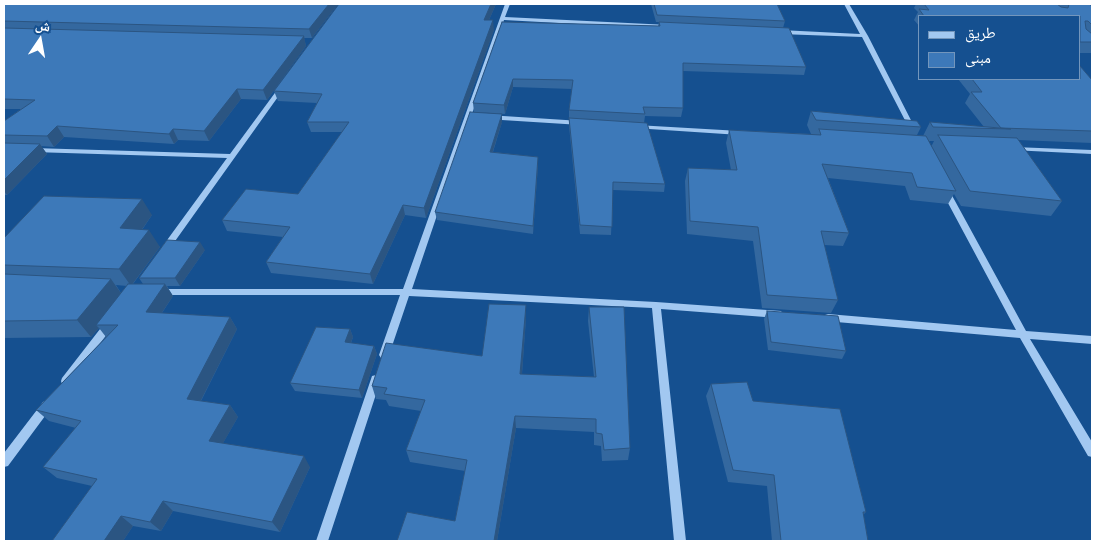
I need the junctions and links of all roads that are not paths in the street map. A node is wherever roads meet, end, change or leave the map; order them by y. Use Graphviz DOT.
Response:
graph roads {
  1 [pos="507,4"];
  2 [pos="847,4"];
  3 [pos="502,18"];
  4 [pos="679,27"];
  5 [pos="777,32"];
  6 [pos="865,36"];
  7 [pos="285,83"];
  8 [pos="469,116"];
  9 [pos="586,123"];
  10 [pos="626,126"];
  11 [pos="744,133"];
  12 [pos="916,136"];
  13 [pos="1006,148"];
  14 [pos="24,149"];
  15 [pos="1092,152"];
  16 [pos="233,156"];
  17 [pos="939,179"];
  18 [pos="157,260"];
  19 [pos="153,292"];
  20 [pos="405,292"];
  21 [pos="656,305"];
  22 [pos="116,315"];
  23 [pos="784,315"];
  24 [pos="814,317"];
  25 [pos="1022,333"];
  26 [pos="1092,340"];
  27 [pos="63,384"];
  28 [pos="51,400"];
  29 [pos="1092,452"];
  30 [pos="4,462"];
  31 [pos="322,541"];
  32 [pos="680,541"];
  1 -- 3 [label="street"];
  2 -- 6 [label="street"];
  3 -- 4 [label="street"];
  3 -- 8 [label="street"];
  5 -- 6 [label="street"];
  6 -- 12 [label="street"];
  7 -- 16 [label="street"];
  8 -- 9 [label="street"];
  8 -- 20 [label="street"];
  10 -- 11 [label="street"];
  13 -- 15 [label="street"];
  14 -- 16 [label="street"];
  16 -- 18 [label="street"];
  17 -- 25 [label="street"];
  19 -- 20 [label="street"];
  20 -- 21 [label="street"];
  20 -- 31 [label="street"];
  21 -- 23 [label="street"];
  21 -- 32 [label="street"];
  22 -- 27 [label="street"];
  24 -- 25 [label="street"];
  25 -- 26 [label="street"];
  25 -- 29 [label="street"];
  28 -- 30 [label="street"];
}
